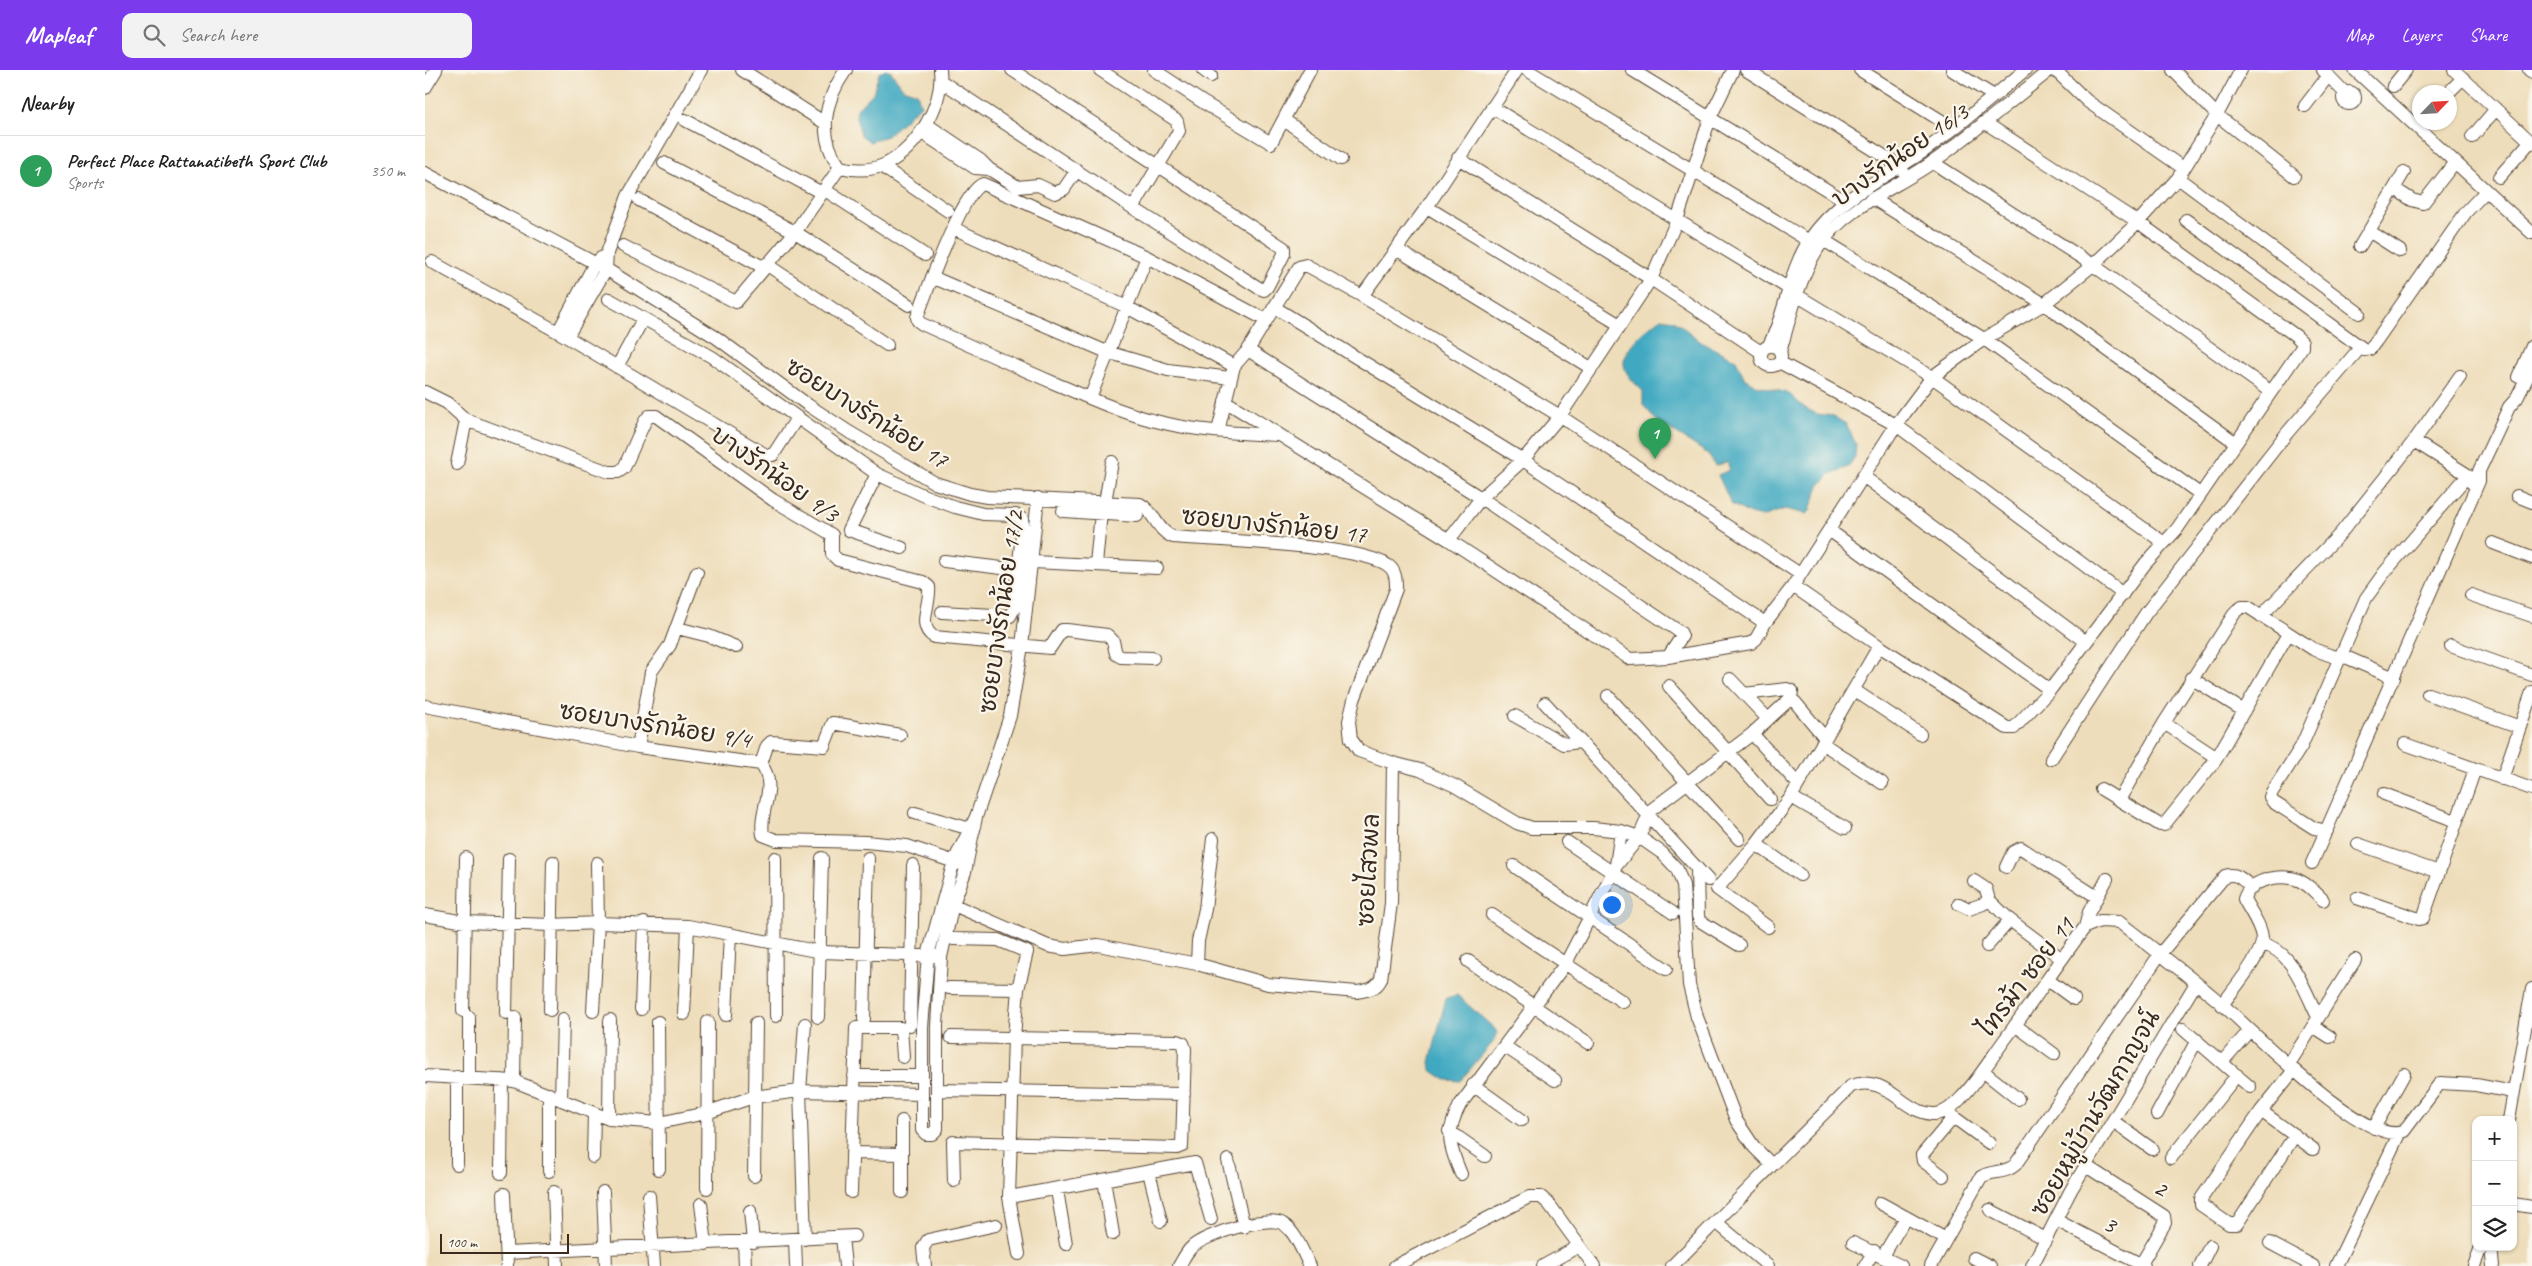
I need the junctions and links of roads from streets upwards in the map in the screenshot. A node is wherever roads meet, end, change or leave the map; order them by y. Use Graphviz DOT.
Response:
graph roads {
  1 [pos="436,70"];
  2 [pos="701,70"];
  3 [pos="742,70"];
  4 [pos="1012,70"];
  5 [pos="1100,70"];
  6 [pos="1155,70"];
  7 [pos="1310,70"];
  8 [pos="1517,70"];
  9 [pos="1527,70"];
  10 [pos="1632,70"];
  11 [pos="1733,70"];
  12 [pos="1745,70"];
  13 [pos="1860,70"];
  14 [pos="1952,70"];
  15 [pos="2025,70"];
  16 [pos="2050,70"];
  17 [pos="2055,70"];
  18 [pos="2173,70"];
  19 [pos="2241,70"];
  20 [pos="2355,70"];
  21 [pos="2405,70"];
  22 [pos="841,72"];
  23 [pos="2326,73"];
  24 [pos="2458,74"];
  25 [pos="941,76"];
  26 [pos="2368,82"];
  27 [pos="2393,86"];
  28 [pos="425,88"];
  29 [pos="1994,96"];
  30 [pos="2305,106"];
  31 [pos="1492,107"];
  32 [pos="2496,109"];
  33 [pos="2217,115"];
  34 [pos="1710,118"];
  35 [pos="685,120"];
  36 [pos="1284,120"];
  37 [pos="1984,122"];
  38 [pos="825,123"];
  39 [pos="924,128"];
  40 [pos="1953,128"];
  41 [pos="2472,137"];
  42 [pos="2531,142"];
  43 [pos="1458,158"];
  44 [pos="1341,159"];
  45 [pos="1932,162"];
  46 [pos="2455,162"];
  47 [pos="664,163"];
  48 [pos="881,166"];
  49 [pos="1159,166"];
  50 [pos="1899,166"];
  51 [pos="840,167"];
  52 [pos="1077,170"];
  53 [pos="1693,170"];
  54 [pos="2404,172"];
  55 [pos="425,173"];
  56 [pos="2180,173"];
  57 [pos="2294,176"];
  58 [pos="2499,176"];
  59 [pos="1909,177"];
  60 [pos="2395,189"];
  61 [pos="823,191"];
  62 [pos="2485,192"];
  63 [pos="1872,198"];
  64 [pos="639,200"];
  65 [pos="1845,201"];
  66 [pos="1427,207"];
  67 [pos="1133,208"];
  68 [pos="947,211"];
  69 [pos="1677,220"];
  70 [pos="2186,220"];
  71 [pos="2138,222"];
  72 [pos="953,228"];
  73 [pos="2369,231"];
  74 [pos="795,232"];
  75 [pos="2532,233"];
  76 [pos="1809,241"];
  77 [pos="1825,241"];
  78 [pos="623,246"];
  79 [pos="2360,246"];
  80 [pos="1396,249"];
  81 [pos="2399,251"];
  82 [pos="925,255"];
  83 [pos="1147,257"];
  84 [pos="432,262"];
  85 [pos="2093,265"];
  86 [pos="601,266"];
  87 [pos="765,266"];
  88 [pos="932,277"];
  89 [pos="1651,279"];
  90 [pos="1793,292"];
  91 [pos="1362,296"];
  92 [pos="609,299"];
  93 [pos="2044,304"];
  94 [pos="909,305"];
  95 [pos="1127,306"];
  96 [pos="1274,308"];
  97 [pos="2359,313"];
  98 [pos="643,319"];
  99 [pos="1266,320"];
  100 [pos="1620,325"];
  101 [pos="563,335"];
  102 [pos="1984,339"];
  103 [pos="887,345"];
  104 [pos="2532,346"];
  105 [pos="2360,348"];
  106 [pos="1248,350"];
  107 [pos="1107,352"];
  108 [pos="1772,353"];
  109 [pos="617,367"];
  110 [pos="1591,368"];
  111 [pos="2532,368"];
  112 [pos="1232,372"];
  113 [pos="2460,376"];
  114 [pos="1933,377"];
  115 [pos="425,392"];
  116 [pos="2271,392"];
  117 [pos="1090,398"];
  118 [pos="1225,401"];
  119 [pos="2509,407"];
  120 [pos="1560,416"];
  121 [pos="797,418"];
  122 [pos="466,420"];
  123 [pos="1896,425"];
  124 [pos="1218,432"];
  125 [pos="1280,436"];
  126 [pos="2414,441"];
  127 [pos="2236,443"];
  128 [pos="1523,460"];
  129 [pos="1112,462"];
  130 [pos="457,464"];
  131 [pos="877,474"];
  132 [pos="1863,476"];
  133 [pos="2473,477"];
  134 [pos="2200,494"];
  135 [pos="2517,496"];
  136 [pos="1039,498"];
  137 [pos="1481,498"];
  138 [pos="2532,502"];
  139 [pos="1103,508"];
  140 [pos="1063,511"];
  141 [pos="1137,516"];
  142 [pos="1829,530"];
  143 [pos="1449,540"];
  144 [pos="2493,543"];
  145 [pos="2164,544"];
  146 [pos="902,548"];
  147 [pos="2532,558"];
  148 [pos="943,561"];
  149 [pos="1033,562"];
  150 [pos="1096,564"];
  151 [pos="1157,568"];
  152 [pos="1017,570"];
  153 [pos="697,572"];
  154 [pos="1801,574"];
  155 [pos="1793,586"];
  156 [pos="2123,594"];
  157 [pos="2471,595"];
  158 [pos="942,612"];
  159 [pos="2261,616"];
  160 [pos="2532,616"];
  161 [pos="1765,623"];
  162 [pos="677,628"];
  163 [pos="2288,634"];
  164 [pos="2085,641"];
  165 [pos="1022,646"];
  166 [pos="1879,646"];
  167 [pos="2451,646"];
  168 [pos="737,647"];
  169 [pos="1668,657"];
  170 [pos="2339,657"];
  171 [pos="1153,658"];
  172 [pos="2532,676"];
  173 [pos="2191,678"];
  174 [pos="2394,678"];
  175 [pos="1730,679"];
  176 [pos="1669,686"];
  177 [pos="1854,690"];
  178 [pos="2050,690"];
  179 [pos="2532,692"];
  180 [pos="1744,694"];
  181 [pos="2428,694"];
  182 [pos="1608,696"];
  183 [pos="1795,702"];
  184 [pos="1545,703"];
  185 [pos="425,706"];
  186 [pos="2244,711"];
  187 [pos="1515,716"];
  188 [pos="1768,719"];
  189 [pos="2163,723"];
  190 [pos="2520,727"];
  191 [pos="1920,734"];
  192 [pos="900,735"];
  193 [pos="1757,739"];
  194 [pos="1824,741"];
  195 [pos="1580,742"];
  196 [pos="2405,744"];
  197 [pos="638,747"];
  198 [pos="1727,752"];
  199 [pos="2217,758"];
  200 [pos="2051,760"];
  201 [pos="1393,763"];
  202 [pos="761,764"];
  203 [pos="2475,769"];
  204 [pos="2502,779"];
  205 [pos="1685,782"];
  206 [pos="1882,783"];
  207 [pos="1798,784"];
  208 [pos="2101,789"];
  209 [pos="2532,789"];
  210 [pos="2384,794"];
  211 [pos="1791,797"];
  212 [pos="1770,799"];
  213 [pos="2119,800"];
  214 [pos="915,813"];
  215 [pos="1647,816"];
  216 [pos="2457,822"];
  217 [pos="1845,828"];
  218 [pos="972,830"];
  219 [pos="1621,831"];
  220 [pos="2327,831"];
  221 [pos="1639,837"];
  222 [pos="1213,838"];
  223 [pos="1739,839"];
  224 [pos="1567,842"];
  225 [pos="1756,844"];
  226 [pos="2358,844"];
  227 [pos="465,858"];
  228 [pos="775,858"];
  229 [pos="822,858"];
  230 [pos="867,858"];
  231 [pos="509,859"];
  232 [pos="954,861"];
  233 [pos="553,862"];
  234 [pos="597,863"];
  235 [pos="2312,863"];
  236 [pos="913,865"];
  237 [pos="967,866"];
  238 [pos="1514,866"];
  239 [pos="2006,867"];
  240 [pos="1697,869"];
  241 [pos="1614,870"];
  242 [pos="2439,872"];
  243 [pos="1800,875"];
  244 [pos="2107,879"];
  245 [pos="1708,880"];
  246 [pos="1974,881"];
  247 [pos="2252,888"];
  248 [pos="2097,897"];
  249 [pos="2357,898"];
  250 [pos="1989,900"];
  251 [pos="2323,900"];
  252 [pos="948,903"];
  253 [pos="1959,904"];
  254 [pos="1673,913"];
  255 [pos="1492,914"];
  256 [pos="425,915"];
  257 [pos="1590,918"];
  258 [pos="2010,920"];
  259 [pos="465,922"];
  260 [pos="598,923"];
  261 [pos="644,923"];
  262 [pos="507,924"];
  263 [pos="551,926"];
  264 [pos="688,926"];
  265 [pos="1768,927"];
  266 [pos="2085,927"];
  267 [pos="730,934"];
  268 [pos="953,938"];
  269 [pos="777,944"];
  270 [pos="2263,944"];
  271 [pos="1739,945"];
  272 [pos="1987,946"];
  273 [pos="821,952"];
  274 [pos="866,953"];
  275 [pos="2160,954"];
  276 [pos="912,955"];
  277 [pos="935,956"];
  278 [pos="2062,959"];
  279 [pos="2355,960"];
  280 [pos="1468,961"];
  281 [pos="1197,964"];
  282 [pos="1566,964"];
  283 [pos="1667,969"];
  284 [pos="2047,980"];
  285 [pos="2196,983"];
  286 [pos="949,988"];
  287 [pos="1017,989"];
  288 [pos="2532,989"];
  289 [pos="2074,999"];
  290 [pos="1623,1002"];
  291 [pos="2222,1005"];
  292 [pos="1535,1006"];
  293 [pos="641,1009"];
  294 [pos="550,1010"];
  295 [pos="593,1011"];
  296 [pos="684,1014"];
  297 [pos="726,1015"];
  298 [pos="776,1016"];
  299 [pos="818,1017"];
  300 [pos="864,1018"];
  301 [pos="563,1019"];
  302 [pos="610,1020"];
  303 [pos="658,1022"];
  304 [pos="708,1022"];
  305 [pos="2316,1022"];
  306 [pos="756,1023"];
  307 [pos="805,1024"];
  308 [pos="910,1025"];
  309 [pos="2015,1026"];
  310 [pos="2183,1029"];
  311 [pos="2250,1030"];
  312 [pos="951,1037"];
  313 [pos="1014,1037"];
  314 [pos="2331,1038"];
  315 [pos="2197,1040"];
  316 [pos="1588,1043"];
  317 [pos="1503,1046"];
  318 [pos="2054,1054"];
  319 [pos="903,1057"];
  320 [pos="2222,1062"];
  321 [pos="2291,1067"];
  322 [pos="1983,1071"];
  323 [pos="2404,1074"];
  324 [pos="2237,1075"];
  325 [pos="425,1076"];
  326 [pos="854,1076"];
  327 [pos="922,1076"];
  328 [pos="463,1077"];
  329 [pos="1555,1080"];
  330 [pos="508,1081"];
  331 [pos="1473,1085"];
  332 [pos="2250,1087"];
  333 [pos="937,1090"];
  334 [pos="800,1091"];
  335 [pos="1012,1091"];
  336 [pos="854,1092"];
  337 [pos="2513,1092"];
  338 [pos="922,1094"];
  339 [pos="1184,1094"];
  340 [pos="555,1097"];
  341 [pos="753,1097"];
  342 [pos="2018,1099"];
  343 [pos="2261,1111"];
  344 [pos="594,1113"];
  345 [pos="706,1113"];
  346 [pos="1949,1114"];
  347 [pos="2157,1114"];
  348 [pos="2510,1116"];
  349 [pos="609,1119"];
  350 [pos="1522,1120"];
  351 [pos="902,1121"];
  352 [pos="2113,1121"];
  353 [pos="659,1124"];
  354 [pos="2374,1128"];
  355 [pos="1449,1131"];
  356 [pos="2399,1134"];
  357 [pos="2295,1135"];
  358 [pos="1012,1142"];
  359 [pos="1989,1143"];
  360 [pos="2152,1149"];
  361 [pos="2313,1149"];
  362 [pos="852,1153"];
  363 [pos="902,1154"];
  364 [pos="1485,1156"];
  365 [pos="593,1157"];
  366 [pos="2171,1158"];
  367 [pos="1228,1160"];
  368 [pos="457,1164"];
  369 [pos="1771,1164"];
  370 [pos="2086,1166"];
  371 [pos="659,1169"];
  372 [pos="549,1171"];
  373 [pos="1149,1172"];
  374 [pos="501,1173"];
  375 [pos="1461,1174"];
  376 [pos="754,1176"];
  377 [pos="1943,1176"];
  378 [pos="1104,1180"];
  379 [pos="955,1181"];
  380 [pos="707,1188"];
  381 [pos="1057,1190"];
  382 [pos="554,1192"];
  383 [pos="603,1192"];
  384 [pos="851,1192"];
  385 [pos="902,1192"];
  386 [pos="504,1194"];
  387 [pos="649,1196"];
  388 [pos="1009,1197"];
  389 [pos="1880,1203"];
  390 [pos="701,1204"];
  391 [pos="2517,1205"];
  392 [pos="2532,1207"];
  393 [pos="1990,1210"];
  394 [pos="750,1211"];
  395 [pos="1906,1217"];
  396 [pos="1211,1219"];
  397 [pos="2056,1220"];
  398 [pos="1161,1221"];
  399 [pos="1716,1222"];
  400 [pos="996,1225"];
  401 [pos="1244,1227"];
  402 [pos="1113,1234"];
  403 [pos="1946,1239"];
  404 [pos="2047,1239"];
  405 [pos="800,1240"];
  406 [pos="748,1242"];
  407 [pos="1853,1242"];
  408 [pos="2270,1243"];
  409 [pos="706,1244"];
  410 [pos="1066,1244"];
  411 [pos="1579,1246"];
  412 [pos="2210,1246"];
  413 [pos="652,1247"];
  414 [pos="605,1249"];
  415 [pos="557,1251"];
  416 [pos="2480,1251"];
  417 [pos="2491,1251"];
  418 [pos="1878,1253"];
  419 [pos="1019,1254"];
  420 [pos="1973,1258"];
  421 [pos="507,1260"];
  422 [pos="2142,1265"];
  423 [pos="557,1266"];
  424 [pos="606,1266"];
  425 [pos="654,1266"];
  426 [pos="745,1266"];
  427 [pos="796,1266"];
  428 [pos="845,1266"];
  429 [pos="925,1266"];
  430 [pos="1179,1266"];
  431 [pos="1310,1266"];
  432 [pos="1395,1266"];
  433 [pos="1543,1266"];
  434 [pos="1594,1266"];
  435 [pos="1672,1266"];
  436 [pos="1767,1266"];
  437 [pos="1865,1266"];
  438 [pos="1901,1266"];
  439 [pos="1931,1266"];
  440 [pos="1990,1266"];
  441 [pos="2032,1266"];
  442 [pos="2200,1266"];
  443 [pos="2313,1266"];
  444 [pos="2336,1266"];
  445 [pos="2474,1266"];
  446 [pos="2493,1266"];
  1 -- 28 [label="street"];
  2 -- 86 [label="street"];
  3 -- 38 [label="street"];
  4 -- 49 [label="street"];
  5 -- 49 [label="street"];
  6 -- 36 [label="street"];
  7 -- 36 [label="street"];
  8 -- 31 [label="street"];
  9 -- 53 [label="street"];
  10 -- 34 [label="street"];
  11 -- 34 [label="street"];
  12 -- 50 [label="street"];
  13 -- 40 [label="street"];
  14 -- 29 [label="street"];
  15 -- 29 [label="street"];
  16 -- 37 [label="street, บางรักน้อย 16/3"];
  17 -- 56 [label="street"];
  18 -- 33 [label="street"];
  19 -- 33 [label="street"];
  20 -- 26 [label="street"];
  21 -- 27 [label="street"];
  22 -- 38 [label="street"];
  23 -- 26 [label="street"];
  23 -- 30 [label="street"];
  24 -- 32 [label="street"];
  25 -- 39 [label="street"];
  25 -- 52 [label="street"];
  26 -- 46 [label="street"];
  29 -- 40 [label="street"];
  31 -- 43 [label="street"];
  31 -- 69 [label="street"];
  32 -- 41 [label="street"];
  32 -- 42 [label="street"];
  33 -- 56 [label="street"];
  33 -- 57 [label="street"];
  34 -- 53 [label="street"];
  34 -- 65 [label="street"];
  35 -- 61 [label="street"];
  36 -- 44 [label="street"];
  37 -- 45 [label="street, บางรักน้อย 16/3"];
  37 -- 71 [label="street"];
  38 -- 51 [label="street"];
  39 -- 48 [label="street"];
  39 -- 52 [label="street"];
  40 -- 50 [label="street"];
  42 -- 58 [label="street"];
  43 -- 66 [label="street"];
  43 -- 89 [label="street"];
  45 -- 59 [label="street, บางรักน้อย 16/3"];
  45 -- 85 [label="street"];
  46 -- 60 [label="street"];
  46 -- 62 [label="street"];
  47 -- 74 [label="street"];
  48 -- 51 [label="street"];
  48 -- 68 [label="street"];
  49 -- 67 [label="street"];
  49 -- 67 [label="street"];
  50 -- 59 [label="street"];
  50 -- 65 [label="street"];
  51 -- 61 [label="street"];
  52 -- 67 [label="street"];
  53 -- 69 [label="street"];
  53 -- 76 [label="street"];
  54 -- 60 [label="street"];
  55 -- 86 [label="street, ซอยบางรักน้อย 17"];
  56 -- 71 [label="street"];
  56 -- 97 [label="street"];
  59 -- 63 [label="street, บางรักน้อย 16/3"];
  60 -- 73 [label="street"];
  61 -- 74 [label="street"];
  61 -- 82 [label="street"];
  62 -- 75 [label="street"];
  62 -- 105 [label="street"];
  63 -- 77 [label="street, บางรักน้อย 16/3"];
  63 -- 93 [label="street"];
  64 -- 87 [label="street"];
  65 -- 76 [label="street"];
  66 -- 80 [label="street"];
  66 -- 100 [label="street"];
  69 -- 89 [label="street"];
  69 -- 90 [label="street"];
  70 -- 105 [label="street"];
  71 -- 85 [label="street"];
  71 -- 116 [label="street"];
  72 -- 83 [label="street"];
  72 -- 88 [label="street"];
  72 -- 95 [label="street"];
  73 -- 79 [label="street"];
  73 -- 81 [label="street"];
  74 -- 87 [label="street"];
  74 -- 94 [label="street"];
  76 -- 90 [label="street"];
  77 -- 90 [label="street, บางรักน้อย 16/3"];
  77 -- 102 [label="street"];
  78 -- 87 [label="street"];
  80 -- 91 [label="street"];
  80 -- 110 [label="street"];
  83 -- 95 [label="street"];
  83 -- 99 [label="street"];
  84 -- 101 [label="street"];
  85 -- 93 [label="street"];
  85 -- 116 [label="street"];
  86 -- 101 [label="street"];
  86 -- 136 [label="street, ซอยบางรักน้อย 17"];
  87 -- 103 [label="street"];
  88 -- 107 [label="street"];
  88 -- 117 [label="street"];
  89 -- 100 [label="street"];
  89 -- 108 [label="street"];
  90 -- 108 [label="street, บางรักน้อย 16/3"];
  90 -- 114 [label="street"];
  91 -- 96 [label="street"];
  91 -- 120 [label="street"];
  92 -- 98 [label="street"];
  93 -- 102 [label="street"];
  93 -- 127 [label="street"];
  95 -- 107 [label="street"];
  95 -- 112 [label="street"];
  96 -- 99 [label="street"];
  96 -- 128 [label="street"];
  98 -- 109 [label="street"];
  98 -- 121 [label="street"];
  99 -- 106 [label="street"];
  100 -- 110 [label="street"];
  101 -- 109 [label="street"];
  102 -- 114 [label="street"];
  102 -- 134 [label="street"];
  104 -- 119 [label="street"];
  105 -- 200 [label="street"];
  106 -- 112 [label="street"];
  106 -- 137 [label="street"];
  107 -- 112 [label="street"];
  107 -- 117 [label="street"];
  108 -- 123 [label="street"];
  109 -- 121 [label="street"];
  110 -- 120 [label="street"];
  111 -- 119 [label="street"];
  112 -- 118 [label="street"];
  113 -- 126 [label="street"];
  114 -- 123 [label="street"];
  114 -- 145 [label="street"];
  115 -- 122 [label="street, บางรักน้อย 9/3"];
  116 -- 127 [label="street"];
  117 -- 124 [label="street"];
  118 -- 124 [label="street"];
  118 -- 125 [label="street"];
  119 -- 133 [label="street"];
  120 -- 128 [label="street"];
  120 -- 154 [label="street"];
  121 -- 131 [label="street"];
  122 -- 130 [label="street"];
  122 -- 165 [label="street, บางรักน้อย 9/3"];
  123 -- 132 [label="street"];
  123 -- 156 [label="street"];
  124 -- 125 [label="street"];
  125 -- 143 [label="street"];
  126 -- 133 [label="street"];
  126 -- 159 [label="street"];
  127 -- 134 [label="street"];
  128 -- 137 [label="street"];
  128 -- 161 [label="street"];
  129 -- 139 [label="street"];
  131 -- 146 [label="street"];
  131 -- 152 [label="street"];
  132 -- 142 [label="street"];
  132 -- 164 [label="street"];
  133 -- 170 [label="street"];
  133 -- 174 [label="street"];
  134 -- 145 [label="street"];
  135 -- 138 [label="street"];
  136 -- 139 [label="street, ซอยบางรักน้อย 17"];
  136 -- 149 [label="street, ซอยบางรักน้อย 17/2"];
  137 -- 143 [label="street"];
  137 -- 169 [label="street"];
  139 -- 140 [label="street"];
  139 -- 141 [label="street"];
  139 -- 150 [label="street"];
  139 -- 201 [label="street, ซอยบางรักน้อย 17"];
  142 -- 154 [label="street"];
  142 -- 178 [label="street"];
  143 -- 169 [label="street"];
  144 -- 147 [label="street"];
  145 -- 156 [label="street"];
  148 -- 152 [label="street"];
  149 -- 150 [label="street"];
  149 -- 165 [label="street, ซอยบางรักน้อย 17/2"];
  150 -- 151 [label="street"];
  152 -- 158 [label="street"];
  153 -- 162 [label="street"];
  154 -- 155 [label="street"];
  155 -- 161 [label="street"];
  155 -- 166 [label="street"];
  156 -- 164 [label="street"];
  157 -- 160 [label="street"];
  159 -- 163 [label="street"];
  159 -- 173 [label="street"];
  161 -- 169 [label="street"];
  162 -- 168 [label="street"];
  162 -- 197 [label="street"];
  163 -- 170 [label="street"];
  163 -- 186 [label="street"];
  164 -- 178 [label="street"];
  165 -- 171 [label="street, บางรักน้อย 9/3"];
  165 -- 218 [label="street, ซอยบางรักน้อย 17/2"];
  166 -- 177 [label="street"];
  166 -- 178 [label="street"];
  167 -- 172 [label="street"];
  170 -- 174 [label="street"];
  170 -- 220 [label="street"];
  173 -- 186 [label="street"];
  173 -- 189 [label="street"];
  174 -- 220 [label="street"];
  175 -- 180 [label="street"];
  176 -- 198 [label="street"];
  177 -- 191 [label="street"];
  177 -- 194 [label="street"];
  179 -- 190 [label="street"];
  180 -- 188 [label="street"];
  180 -- 188 [label="street"];
  181 -- 190 [label="street"];
  182 -- 205 [label="street"];
  183 -- 194 [label="street"];
  184 -- 195 [label="street"];
  185 -- 197 [label="street, ซอยบางรักน้อย 9/4"];
  186 -- 199 [label="street"];
  187 -- 195 [label="street"];
  188 -- 198 [label="street"];
  189 -- 199 [label="street"];
  189 -- 213 [label="street"];
  190 -- 204 [label="street"];
  192 -- 202 [label="street"];
  193 -- 207 [label="street"];
  194 -- 206 [label="street"];
  194 -- 207 [label="street"];
  195 -- 215 [label="street"];
  196 -- 203 [label="street"];
  197 -- 202 [label="street, ซอยบางรักน้อย 9/4"];
  198 -- 205 [label="street"];
  198 -- 212 [label="street"];
  199 -- 213 [label="street"];
  201 -- 219 [label="street, ซอยบางรักน้อย 17"];
  201 -- 281 [label="street, ซอยไสวพล"];
  202 -- 232 [label="street, ซอยบางรักน้อย 9/4"];
  203 -- 204 [label="street"];
  203 -- 216 [label="street"];
  204 -- 209 [label="street"];
  205 -- 215 [label="street"];
  205 -- 223 [label="street"];
  207 -- 211 [label="street"];
  208 -- 213 [label="street"];
  210 -- 216 [label="street"];
  211 -- 217 [label="street"];
  211 -- 225 [label="street"];
  214 -- 218 [label="street"];
  215 -- 221 [label="street"];
  215 -- 240 [label="street"];
  216 -- 242 [label="street"];
  218 -- 232 [label="street, ซอยบางรักน้อย 17/2"];
  218 -- 237 [label="street, ซอยบางรักน้อย 17/2"];
  219 -- 221 [label="street, ซอยบางรักน้อย 17"];
  219 -- 241 [label="street"];
  220 -- 235 [label="street"];
  221 -- 241 [label="street"];
  221 -- 369 [label="street, ซอยบางรักน้อย 17"];
  222 -- 281 [label="street"];
  224 -- 241 [label="street"];
  225 -- 243 [label="street"];
  225 -- 265 [label="street"];
  226 -- 242 [label="street"];
  227 -- 259 [label="street"];
  228 -- 269 [label="street"];
  229 -- 273 [label="street"];
  230 -- 274 [label="street"];
  231 -- 262 [label="street"];
  232 -- 237 [label="street"];
  232 -- 252 [label="street, ซอยบางรักน้อย 17/2"];
  233 -- 263 [label="street"];
  234 -- 260 [label="street"];
  236 -- 276 [label="street"];
  237 -- 252 [label="street, ซอยบางรักน้อย 17/2"];
  238 -- 257 [label="street"];
  239 -- 248 [label="street"];
  240 -- 245 [label="street"];
  240 -- 271 [label="street"];
  241 -- 254 [label="street"];
  241 -- 257 [label="street"];
  242 -- 249 [label="street"];
  244 -- 248 [label="street"];
  246 -- 250 [label="street"];
  247 -- 251 [label="street"];
  247 -- 270 [label="street"];
  247 -- 275 [label="street"];
  248 -- 266 [label="street"];
  250 -- 253 [label="street"];
  250 -- 258 [label="street"];
  252 -- 277 [label="street, ซอยบางรักน้อย 17/2"];
  252 -- 281 [label="street"];
  255 -- 282 [label="street"];
  256 -- 259 [label="street"];
  257 -- 282 [label="street"];
  257 -- 283 [label="street"];
  258 -- 272 [label="street"];
  258 -- 278 [label="street"];
  259 -- 262 [label="street"];
  259 -- 328 [label="street"];
  260 -- 261 [label="street"];
  260 -- 263 [label="street"];
  260 -- 295 [label="street"];
  261 -- 264 [label="street"];
  261 -- 293 [label="street"];
  262 -- 263 [label="street"];
  262 -- 330 [label="street"];
  263 -- 294 [label="street"];
  264 -- 267 [label="street"];
  264 -- 296 [label="street"];
  266 -- 275 [label="street, ไทรม้า ซอย 11"];
  266 -- 278 [label="street, ไทรม้า ซอย 11"];
  267 -- 269 [label="street"];
  267 -- 297 [label="street"];
  268 -- 287 [label="street"];
  269 -- 273 [label="street"];
  269 -- 298 [label="street"];
  270 -- 291 [label="street"];
  270 -- 305 [label="street"];
  273 -- 274 [label="street"];
  273 -- 299 [label="street"];
  274 -- 276 [label="street"];
  274 -- 300 [label="street"];
  275 -- 285 [label="street, ไทรม้า ซอย 11"];
  275 -- 403 [label="street"];
  276 -- 277 [label="street"];
  276 -- 308 [label="street"];
  277 -- 327 [label="street, ซอยบางรักน้อย 17/2"];
  277 -- 333 [label="street, ซอยบางรักน้อย 17/2"];
  278 -- 284 [label="street, ไทรม้า ซอย 11"];
  279 -- 305 [label="street"];
  280 -- 292 [label="street"];
  282 -- 290 [label="street"];
  282 -- 292 [label="street"];
  284 -- 289 [label="street"];
  284 -- 309 [label="street, ไทรม้า ซอย 11"];
  285 -- 291 [label="street, ไทรม้า ซอย 11"];
  285 -- 352 [label="street, ซอยหมู่บ้านวัฒกาญจน์"];
  286 -- 287 [label="street"];
  287 -- 313 [label="street"];
  288 -- 337 [label="street"];
  291 -- 311 [label="street, ไทรม้า ซอย 11"];
  292 -- 316 [label="street"];
  292 -- 317 [label="street"];
  301 -- 340 [label="street"];
  302 -- 349 [label="street"];
  303 -- 353 [label="street"];
  304 -- 345 [label="street"];
  305 -- 314 [label="street"];
  305 -- 321 [label="street"];
  306 -- 341 [label="street"];
  307 -- 334 [label="street"];
  309 -- 318 [label="street"];
  309 -- 322 [label="street, ไทรม้า ซอย 11"];
  310 -- 315 [label="street"];
  311 -- 320 [label="street"];
  311 -- 321 [label="street, ไทรม้า ซอย 11"];
  312 -- 313 [label="street"];
  313 -- 335 [label="street"];
  313 -- 339 [label="street"];
  315 -- 320 [label="street"];
  315 -- 347 [label="street"];
  317 -- 329 [label="street"];
  317 -- 331 [label="street"];
  319 -- 326 [label="street"];
  320 -- 324 [label="street"];
  321 -- 343 [label="street"];
  321 -- 354 [label="street, ไทรม้า ซอย 11"];
  322 -- 342 [label="street"];
  322 -- 346 [label="street, ไทรม้า ซอย 11"];
  323 -- 354 [label="street"];
  324 -- 332 [label="street"];
  324 -- 366 [label="street"];
  325 -- 328 [label="street"];
  326 -- 327 [label="street"];
  326 -- 336 [label="street"];
  327 -- 338 [label="street, ซอยบางรักน้อย 17/2"];
  328 -- 330 [label="street"];
  328 -- 368 [label="street"];
  330 -- 340 [label="street"];
  330 -- 374 [label="street"];
  331 -- 350 [label="street"];
  331 -- 355 [label="street"];
  333 -- 335 [label="street"];
  333 -- 338 [label="street, ซอยบางรักน้อย 17/2"];
  334 -- 336 [label="street"];
  334 -- 341 [label="street"];
  334 -- 405 [label="street"];
  335 -- 339 [label="street"];
  335 -- 358 [label="street"];
  336 -- 338 [label="street"];
  336 -- 362 [label="street"];
  337 -- 348 [label="street"];
  337 -- 356 [label="street"];
  339 -- 358 [label="street"];
  340 -- 344 [label="street"];
  340 -- 372 [label="street"];
  341 -- 345 [label="street"];
  341 -- 376 [label="street"];
  343 -- 357 [label="street"];
  343 -- 357 [label="street"];
  344 -- 349 [label="street"];
  344 -- 365 [label="street"];
  345 -- 353 [label="street"];
  345 -- 380 [label="street"];
  346 -- 359 [label="street"];
  346 -- 369 [label="street"];
  346 -- 377 [label="street, ไทรม้า ซอย 11"];
  349 -- 353 [label="street"];
  351 -- 363 [label="street"];
  352 -- 360 [label="street"];
  352 -- 370 [label="street, ซอยหมู่บ้านวัฒกาญจน์"];
  353 -- 371 [label="street"];
  354 -- 356 [label="street, ไทรม้า ซอย 11"];
  355 -- 364 [label="street"];
  355 -- 375 [label="street"];
  356 -- 444 [label="street"];
  357 -- 361 [label="street"];
  358 -- 379 [label="street"];
  358 -- 388 [label="street"];
  362 -- 363 [label="street"];
  362 -- 384 [label="street"];
  363 -- 385 [label="street"];
  367 -- 401 [label="street"];
  369 -- 399 [label="street"];
  370 -- 397 [label="street, ซอยหมู่บ้านวัฒกาญจน์"];
  370 -- 422 [label="street, 2"];
  373 -- 378 [label="street"];
  373 -- 396 [label="street"];
  373 -- 398 [label="street"];
  378 -- 381 [label="street"];
  378 -- 402 [label="street"];
  381 -- 388 [label="street"];
  381 -- 410 [label="street"];
  382 -- 415 [label="street"];
  383 -- 414 [label="street"];
  386 -- 421 [label="street"];
  387 -- 413 [label="street"];
  388 -- 419 [label="street"];
  389 -- 395 [label="street"];
  390 -- 409 [label="street"];
  391 -- 392 [label="street"];
  393 -- 404 [label="street"];
  394 -- 406 [label="street"];
  395 -- 403 [label="street"];
  395 -- 418 [label="street"];
  397 -- 404 [label="street, ซอยหมู่บ้านวัฒกาญจน์"];
  397 -- 422 [label="street, 3"];
  399 -- 435 [label="street"];
  399 -- 436 [label="street"];
  400 -- 429 [label="street"];
  401 -- 430 [label="street"];
  401 -- 431 [label="street"];
  403 -- 439 [label="street"];
  404 -- 441 [label="street, ซอยหมู่บ้านวัฒกาญจน์"];
  405 -- 406 [label="street"];
  405 -- 427 [label="street"];
  405 -- 428 [label="street"];
  406 -- 409 [label="street"];
  406 -- 426 [label="street"];
  407 -- 418 [label="street"];
  408 -- 443 [label="street"];
  409 -- 413 [label="street"];
  411 -- 432 [label="street"];
  411 -- 433 [label="street"];
  411 -- 434 [label="street"];
  412 -- 442 [label="street"];
  413 -- 414 [label="street"];
  413 -- 425 [label="street"];
  414 -- 415 [label="street"];
  414 -- 424 [label="street"];
  415 -- 421 [label="street"];
  415 -- 423 [label="street"];
  416 -- 445 [label="street"];
  417 -- 446 [label="street"];
  418 -- 437 [label="street"];
  418 -- 438 [label="street"];
  420 -- 440 [label="street"];
}
